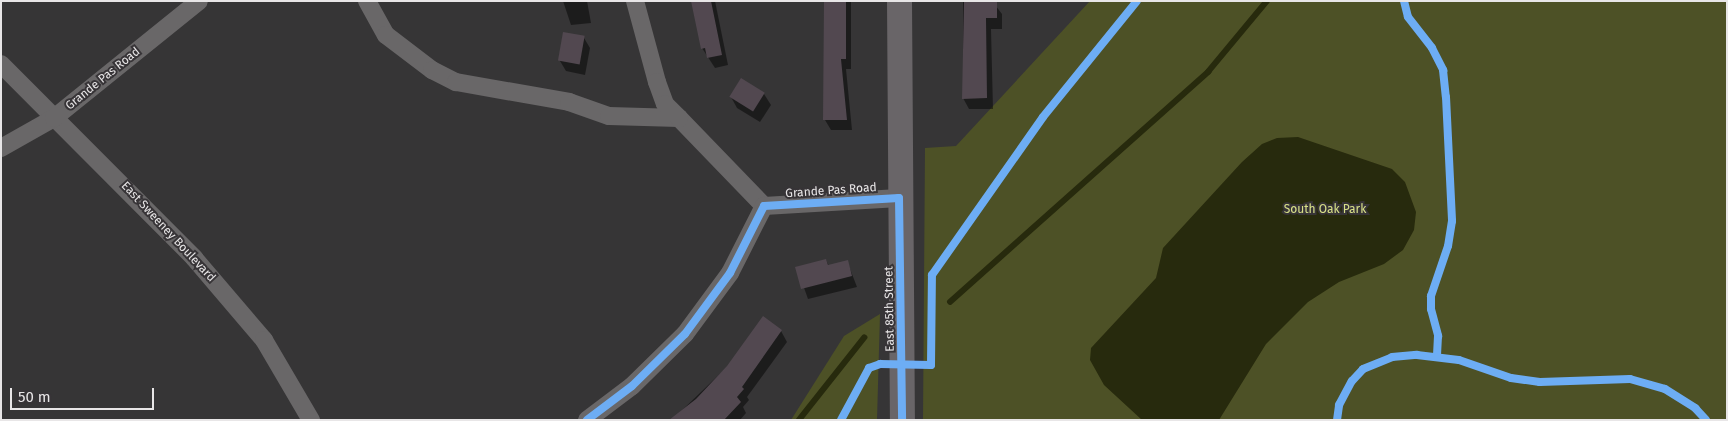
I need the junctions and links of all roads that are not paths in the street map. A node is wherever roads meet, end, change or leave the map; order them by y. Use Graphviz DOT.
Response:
graph roads {
  1 [pos="199,1"];
  2 [pos="368,1"];
  3 [pos="635,1"];
  4 [pos="899,1"];
  5 [pos="1,64"];
  6 [pos="54,118"];
  7 [pos="679,118"];
  8 [pos="1,148"];
  9 [pos="899,198"];
  10 [pos="764,206"];
  11 [pos="310,420"];
  12 [pos="587,420"];
  13 [pos="902,420"];
  1 -- 6 [label="street, Grande Pas Road"];
  2 -- 7 [label="street"];
  3 -- 7 [label="street"];
  4 -- 9 [label="main road, East 85th Street"];
  5 -- 6 [label="street, East Sweeney Boulevard"];
  6 -- 8 [label="street, Grande Pas Road"];
  6 -- 11 [label="street, East Sweeney Boulevard"];
  7 -- 10 [label="street"];
  9 -- 10 [label="street, Grande Pas Road"];
  9 -- 13 [label="main road, East 85th Street"];
  10 -- 12 [label="street"];
}
